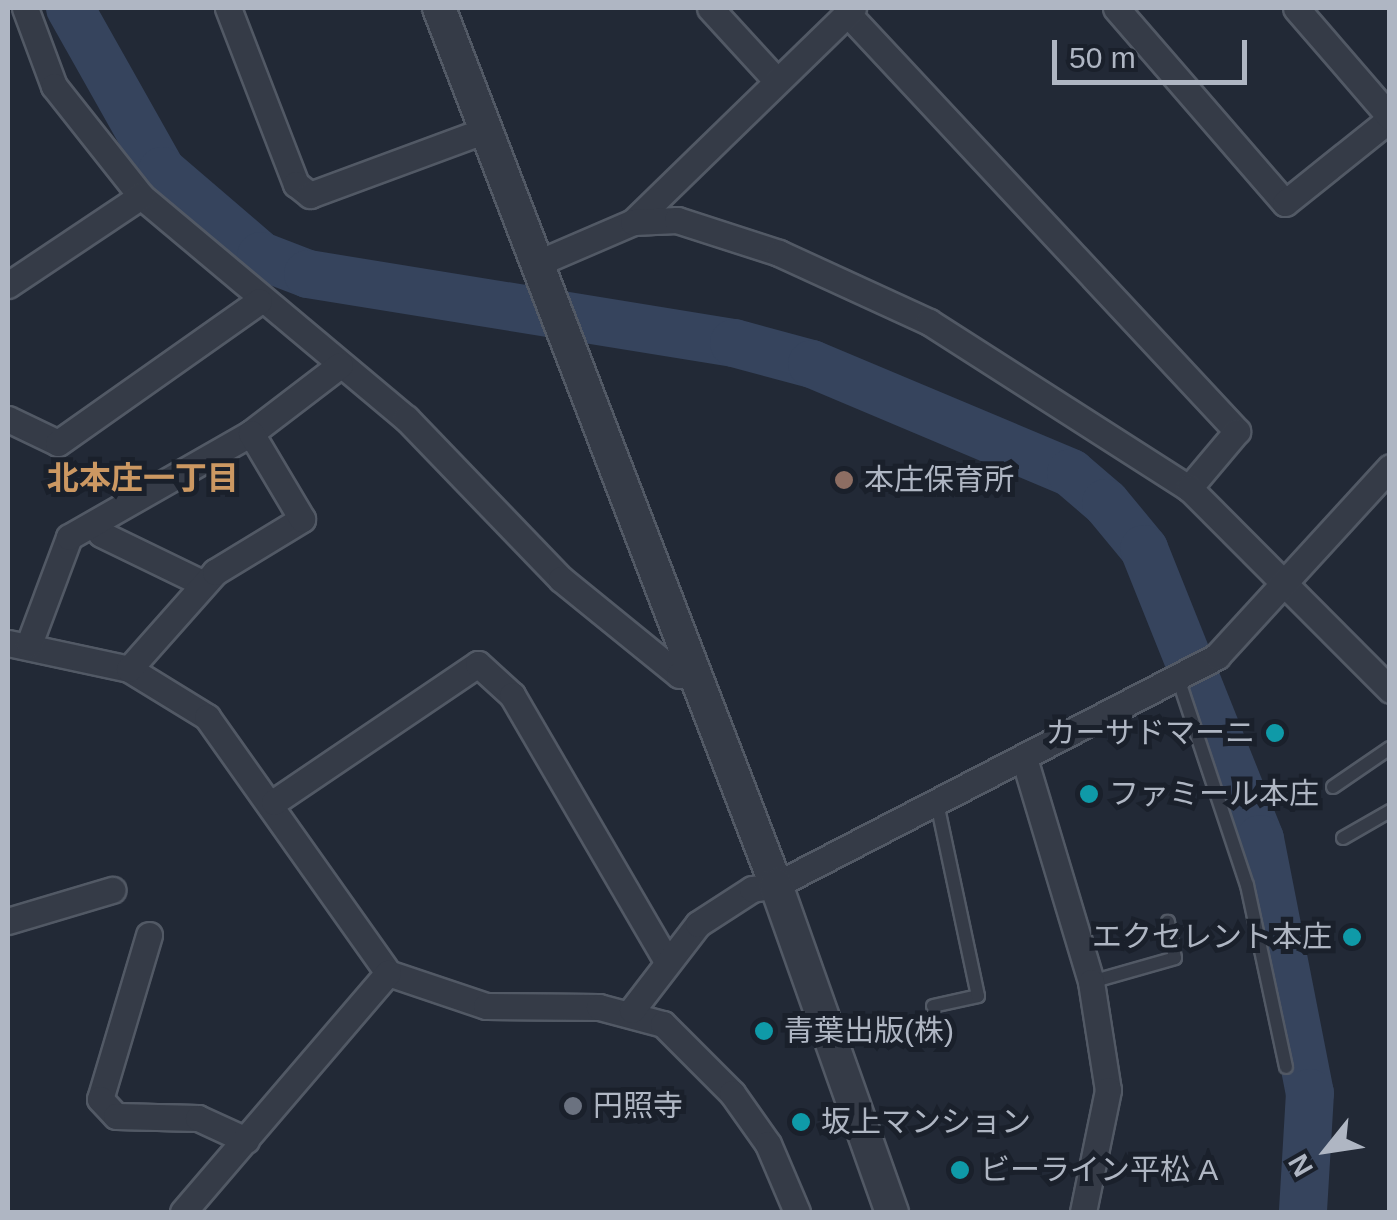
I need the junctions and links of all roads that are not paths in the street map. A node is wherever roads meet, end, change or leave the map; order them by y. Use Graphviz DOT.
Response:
graph roads {
  1 [pos="25,8"];
  2 [pos="228,8"];
  3 [pos="438,8"];
  4 [pos="710,8"];
  5 [pos="1116,8"];
  6 [pos="1296,8"];
  7 [pos="850,10"];
  8 [pos="776,80"];
  9 [pos="1390,118"];
  10 [pos="488,129"];
  11 [pos="141,196"];
  12 [pos="633,222"];
  13 [pos="538,263"];
  14 [pos="8,285"];
  15 [pos="259,301"];
  16 [pos="340,365"];
  17 [pos="8,419"];
  18 [pos="251,433"];
  19 [pos="1390,467"];
  20 [pos="1189,488"];
  21 [pos="98,524"];
  22 [pos="1281,577"];
  23 [pos="204,584"];
  24 [pos="18,643"];
  25 [pos="1189,668"];
  26 [pos="129,669"];
  27 [pos="695,672"];
  28 [pos="1390,690"];
  29 [pos="1390,748"];
  30 [pos="1024,758"];
  31 [pos="1333,787"];
  32 [pos="274,802"];
  33 [pos="937,803"];
  34 [pos="1390,811"];
  35 [pos="1342,838"];
  36 [pos="776,885"];
  37 [pos="112,890"];
  38 [pos="8,920"];
  39 [pos="1168,922"];
  40 [pos="150,935"];
  41 [pos="667,961"];
  42 [pos="388,973"];
  43 [pos="1090,982"];
  44 [pos="933,1006"];
  45 [pos="632,1010"];
  46 [pos="1286,1066"];
  47 [pos="246,1140"];
  48 [pos="182,1212"];
  49 [pos="797,1212"];
  50 [pos="892,1212"];
  51 [pos="1083,1212"];
  1 -- 11 [label="street"];
  2 -- 10 [label="street"];
  3 -- 10 [label="street"];
  4 -- 8 [label="street"];
  5 -- 9 [label="street"];
  6 -- 9 [label="street"];
  7 -- 8 [label="street"];
  7 -- 20 [label="street"];
  8 -- 12 [label="street"];
  10 -- 13 [label="street"];
  11 -- 14 [label="street"];
  11 -- 15 [label="street"];
  12 -- 13 [label="street"];
  12 -- 20 [label="street"];
  13 -- 27 [label="street"];
  15 -- 16 [label="street"];
  15 -- 17 [label="street"];
  16 -- 18 [label="street"];
  16 -- 27 [label="street"];
  18 -- 21 [label="street"];
  18 -- 23 [label="street"];
  19 -- 22 [label="street"];
  20 -- 22 [label="street"];
  21 -- 23 [label="street"];
  21 -- 24 [label="street"];
  22 -- 25 [label="street"];
  22 -- 28 [label="street"];
  23 -- 26 [label="street"];
  24 -- 26 [label="street"];
  25 -- 30 [label="street"];
  25 -- 46 [label="lane"];
  26 -- 32 [label="street"];
  27 -- 36 [label="street"];
  29 -- 31 [label="lane"];
  30 -- 33 [label="street"];
  30 -- 43 [label="street"];
  32 -- 41 [label="street"];
  32 -- 42 [label="street"];
  33 -- 36 [label="street"];
  33 -- 44 [label="lane"];
  34 -- 35 [label="lane"];
  36 -- 41 [label="street"];
  36 -- 50 [label="street"];
  37 -- 38 [label="street"];
  39 -- 43 [label="lane"];
  40 -- 47 [label="street"];
  41 -- 45 [label="street"];
  42 -- 45 [label="street"];
  42 -- 47 [label="street"];
  43 -- 51 [label="street"];
  45 -- 49 [label="street"];
  47 -- 48 [label="street"];
}
